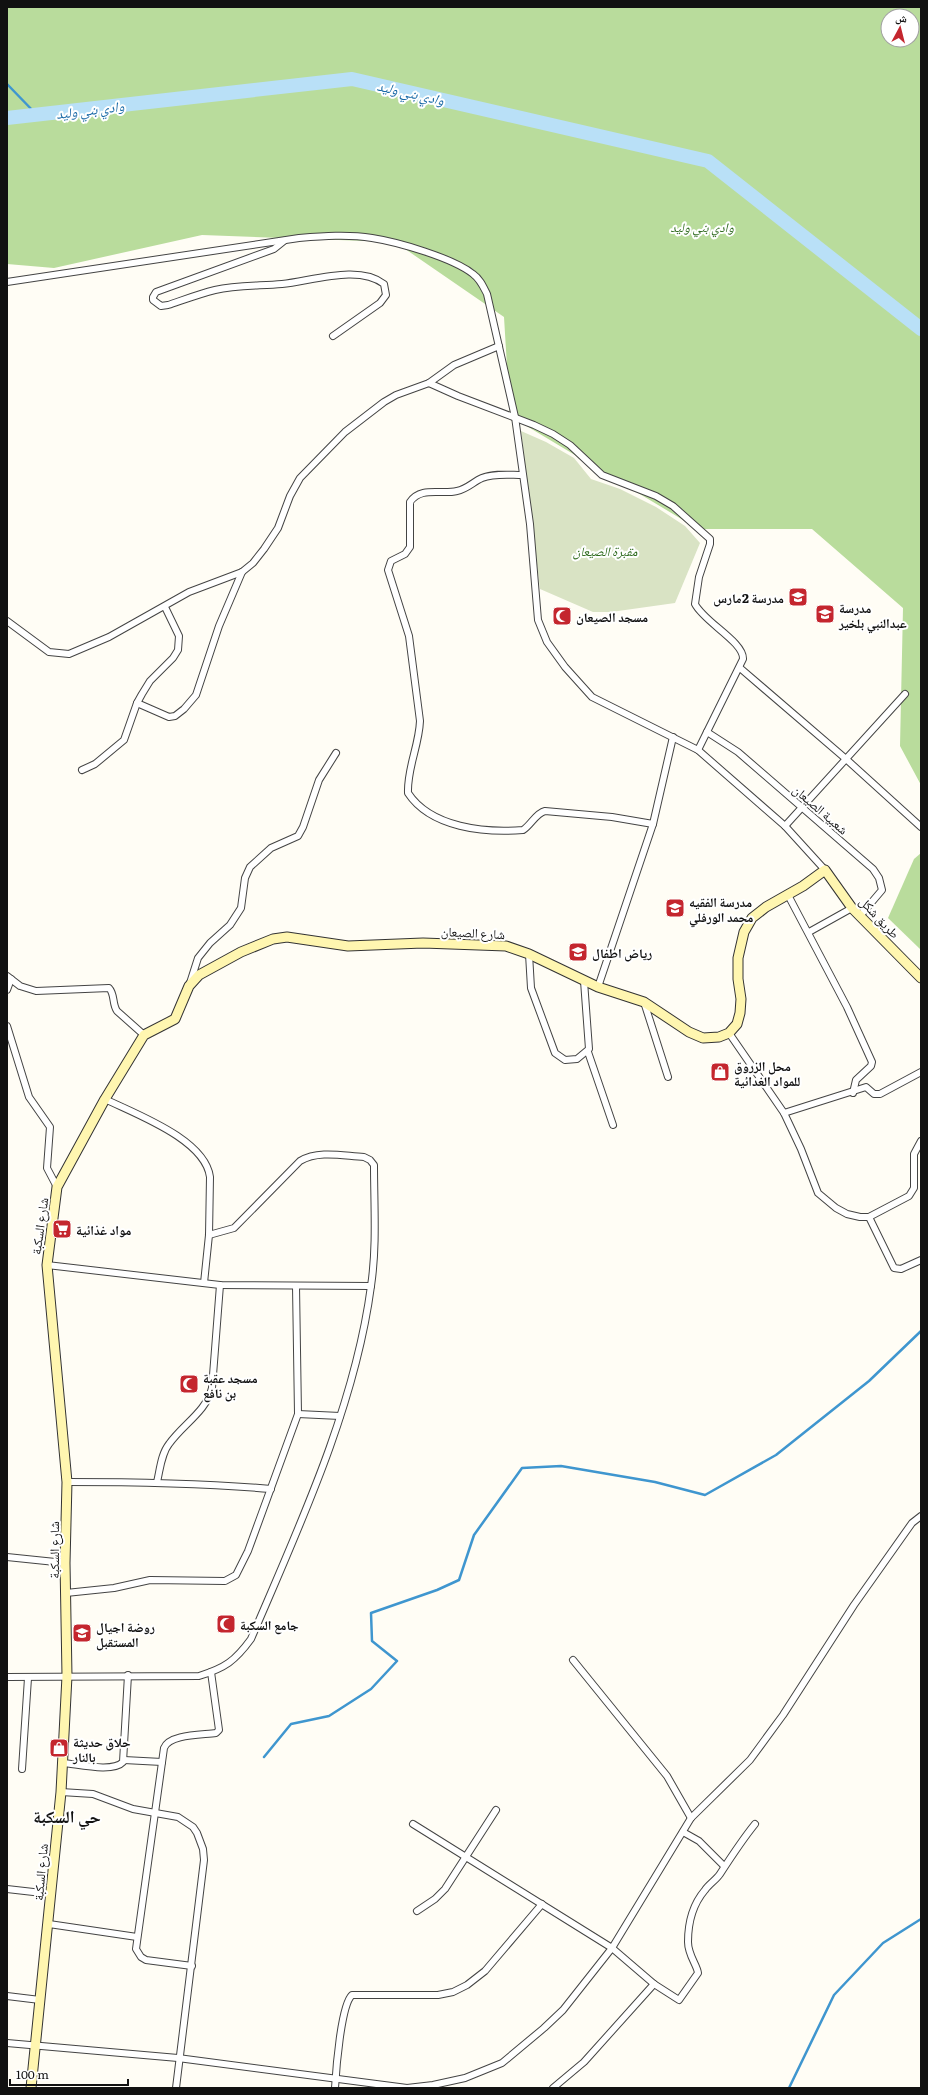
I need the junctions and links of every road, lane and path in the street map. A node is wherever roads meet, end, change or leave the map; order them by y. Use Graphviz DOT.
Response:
graph roads {
  1 [pos="286,240"];
  2 [pos="7,282"];
  3 [pos="333,336"];
  4 [pos="499,346"];
  5 [pos="430,383"];
  6 [pos="515,417"];
  7 [pos="522,475"];
  8 [pos="242,572"];
  9 [pos="165,607"];
  10 [pos="7,621"];
  11 [pos="740,668"];
  12 [pos="904,694"];
  13 [pos="137,703"];
  14 [pos="707,732"];
  15 [pos="673,737"];
  16 [pos="698,750"];
  17 [pos="336,753"];
  18 [pos="846,759"];
  19 [pos="82,770"];
  20 [pos="802,808"];
  21 [pos="652,824"];
  22 [pos="786,826"];
  23 [pos="921,827"];
  24 [pos="825,870"];
  25 [pos="788,895"];
  26 [pos="852,908"];
  27 [pos="860,916"];
  28 [pos="809,932"];
  29 [pos="529,954"];
  30 [pos="9,977"];
  31 [pos="921,978"];
  32 [pos="584,981"];
  33 [pos="189,986"];
  34 [pos="598,986"];
  35 [pos="7,990"];
  36 [pos="644,1002"];
  37 [pos="7,1026"];
  38 [pos="729,1033"];
  39 [pos="144,1035"];
  40 [pos="588,1052"];
  41 [pos="921,1072"];
  42 [pos="668,1078"];
  43 [pos="853,1093"];
  44 [pos="104,1099"];
  45 [pos="784,1113"];
  46 [pos="612,1125"];
  47 [pos="921,1141"];
  48 [pos="57,1187"];
  49 [pos="868,1216"];
  50 [pos="209,1235"];
  51 [pos="921,1260"];
  52 [pos="47,1265"];
  53 [pos="204,1283"];
  54 [pos="220,1285"];
  55 [pos="296,1286"];
  56 [pos="371,1286"];
  57 [pos="298,1414"];
  58 [pos="340,1416"];
  59 [pos="67,1482"];
  60 [pos="158,1482"];
  61 [pos="271,1489"];
  62 [pos="921,1516"];
  63 [pos="7,1557"];
  64 [pos="65,1564"];
  65 [pos="66,1593"];
  66 [pos="573,1660"];
  67 [pos="211,1672"];
  68 [pos="128,1675"];
  69 [pos="67,1676"];
  70 [pos="7,1677"];
  71 [pos="28,1678"];
  72 [pos="124,1760"];
  73 [pos="162,1762"];
  74 [pos="63,1763"];
  75 [pos="22,1769"];
  76 [pos="61,1792"];
  77 [pos="496,1810"];
  78 [pos="154,1814"];
  79 [pos="691,1818"];
  80 [pos="413,1824"];
  81 [pos="755,1824"];
  82 [pos="683,1832"];
  83 [pos="466,1857"];
  84 [pos="724,1866"];
  85 [pos="7,1889"];
  86 [pos="51,1894"];
  87 [pos="542,1904"];
  88 [pos="417,1911"];
  89 [pos="49,1924"];
  90 [pos="137,1936"];
  91 [pos="612,1948"];
  92 [pos="192,1966"];
  93 [pos="654,1984"];
  94 [pos="7,1996"];
  95 [pos="40,2000"];
  96 [pos="7,2043"];
  97 [pos="35,2046"];
  98 [pos="178,2058"];
  99 [pos="335,2079"];
  100 [pos="31,2088"];
  101 [pos="176,2088"];
  102 [pos="335,2088"];
  103 [pos="552,2088"];
  1 -- 2 [label="street"];
  1 -- 3 [label="street"];
  1 -- 4 [label="street"];
  4 -- 5 [label="street"];
  4 -- 6 [label="street"];
  5 -- 6 [label="street"];
  5 -- 8 [label="street"];
  6 -- 7 [label="street"];
  6 -- 11 [label="street"];
  7 -- 15 [label="street"];
  7 -- 21 [label="street"];
  8 -- 9 [label="street"];
  8 -- 13 [label="street"];
  9 -- 10 [label="street"];
  9 -- 13 [label="street"];
  11 -- 14 [label="street"];
  11 -- 18 [label="street"];
  12 -- 18 [label="street"];
  13 -- 19 [label="street"];
  14 -- 16 [label="street"];
  14 -- 20 [label="street, شعبية الصيعان"];
  15 -- 16 [label="street"];
  15 -- 21 [label="street"];
  16 -- 22 [label="street"];
  17 -- 33 [label="street"];
  18 -- 20 [label="street"];
  18 -- 23 [label="street"];
  20 -- 22 [label="street"];
  20 -- 27 [label="street, شعبية الصيعان"];
  21 -- 34 [label="street"];
  22 -- 24 [label="street"];
  24 -- 25 [label="main road"];
  24 -- 26 [label="main road, طريق شكل"];
  25 -- 28 [label="street"];
  25 -- 38 [label="main road"];
  26 -- 27 [label="main road, طريق شكل"];
  26 -- 28 [label="street"];
  27 -- 31 [label="main road, طريق شكل"];
  28 -- 43 [label="street"];
  29 -- 32 [label="main road, شارع الصيعان"];
  29 -- 33 [label="main road, شارع الصيعان"];
  29 -- 40 [label="street"];
  30 -- 35 [label="street"];
  30 -- 39 [label="street"];
  32 -- 34 [label="main road, شارع الصيعان"];
  32 -- 40 [label="street"];
  33 -- 39 [label="main road, شارع الصيعان"];
  34 -- 36 [label="main road, شارع الصيعان"];
  36 -- 38 [label="main road, شارع الصيعان"];
  36 -- 42 [label="street"];
  37 -- 48 [label="street"];
  38 -- 45 [label="street"];
  39 -- 44 [label="main road, شارع السكبة"];
  40 -- 46 [label="street"];
  41 -- 43 [label="street"];
  43 -- 45 [label="street"];
  44 -- 48 [label="main road, شارع السكبة"];
  44 -- 50 [label="street"];
  45 -- 49 [label="street"];
  47 -- 49 [label="street"];
  48 -- 52 [label="main road, شارع السكبة"];
  49 -- 51 [label="street"];
  50 -- 53 [label="street"];
  50 -- 56 [label="street"];
  52 -- 53 [label="street"];
  52 -- 59 [label="main road, شارع السكبة"];
  53 -- 54 [label="street"];
  54 -- 55 [label="street"];
  54 -- 60 [label="street"];
  55 -- 56 [label="street"];
  55 -- 57 [label="street"];
  56 -- 58 [label="street"];
  57 -- 58 [label="street"];
  57 -- 61 [label="street"];
  58 -- 67 [label="street"];
  59 -- 60 [label="street"];
  59 -- 64 [label="main road, شارع السكبة"];
  60 -- 61 [label="street"];
  61 -- 65 [label="street"];
  62 -- 79 [label="street"];
  63 -- 64 [label="street"];
  64 -- 65 [label="main road, شارع السكبة"];
  65 -- 69 [label="main road, شارع السكبة"];
  66 -- 79 [label="street"];
  67 -- 68 [label="street"];
  67 -- 73 [label="street"];
  68 -- 69 [label="street"];
  68 -- 72 [label="street"];
  69 -- 71 [label="street"];
  69 -- 74 [label="main road, شارع السكبة"];
  70 -- 71 [label="street"];
  71 -- 75 [label="street"];
  72 -- 73 [label="street"];
  72 -- 74 [label="street"];
  73 -- 78 [label="street"];
  74 -- 76 [label="main road, شارع السكبة"];
  76 -- 78 [label="street"];
  76 -- 86 [label="main road, شارع السكبة"];
  77 -- 83 [label="street"];
  78 -- 90 [label="street"];
  78 -- 92 [label="street"];
  79 -- 82 [label="street"];
  80 -- 83 [label="street"];
  81 -- 84 [label="street"];
  82 -- 84 [label="street"];
  82 -- 91 [label="street"];
  83 -- 87 [label="street"];
  83 -- 88 [label="street"];
  84 -- 93 [label="street"];
  85 -- 86 [label="street"];
  86 -- 89 [label="main road, شارع السكبة"];
  87 -- 91 [label="street"];
  87 -- 99 [label="street"];
  89 -- 90 [label="street"];
  89 -- 95 [label="main road, شارع السكبة"];
  90 -- 92 [label="street"];
  91 -- 93 [label="street"];
  91 -- 99 [label="street"];
  92 -- 98 [label="street"];
  93 -- 103 [label="street"];
  94 -- 95 [label="street"];
  95 -- 97 [label="main road, شارع السكبة"];
  96 -- 97 [label="street"];
  97 -- 98 [label="street"];
  97 -- 100 [label="main road, شارع السكبة"];
  98 -- 99 [label="street"];
  98 -- 101 [label="street"];
  99 -- 102 [label="street"];
}
